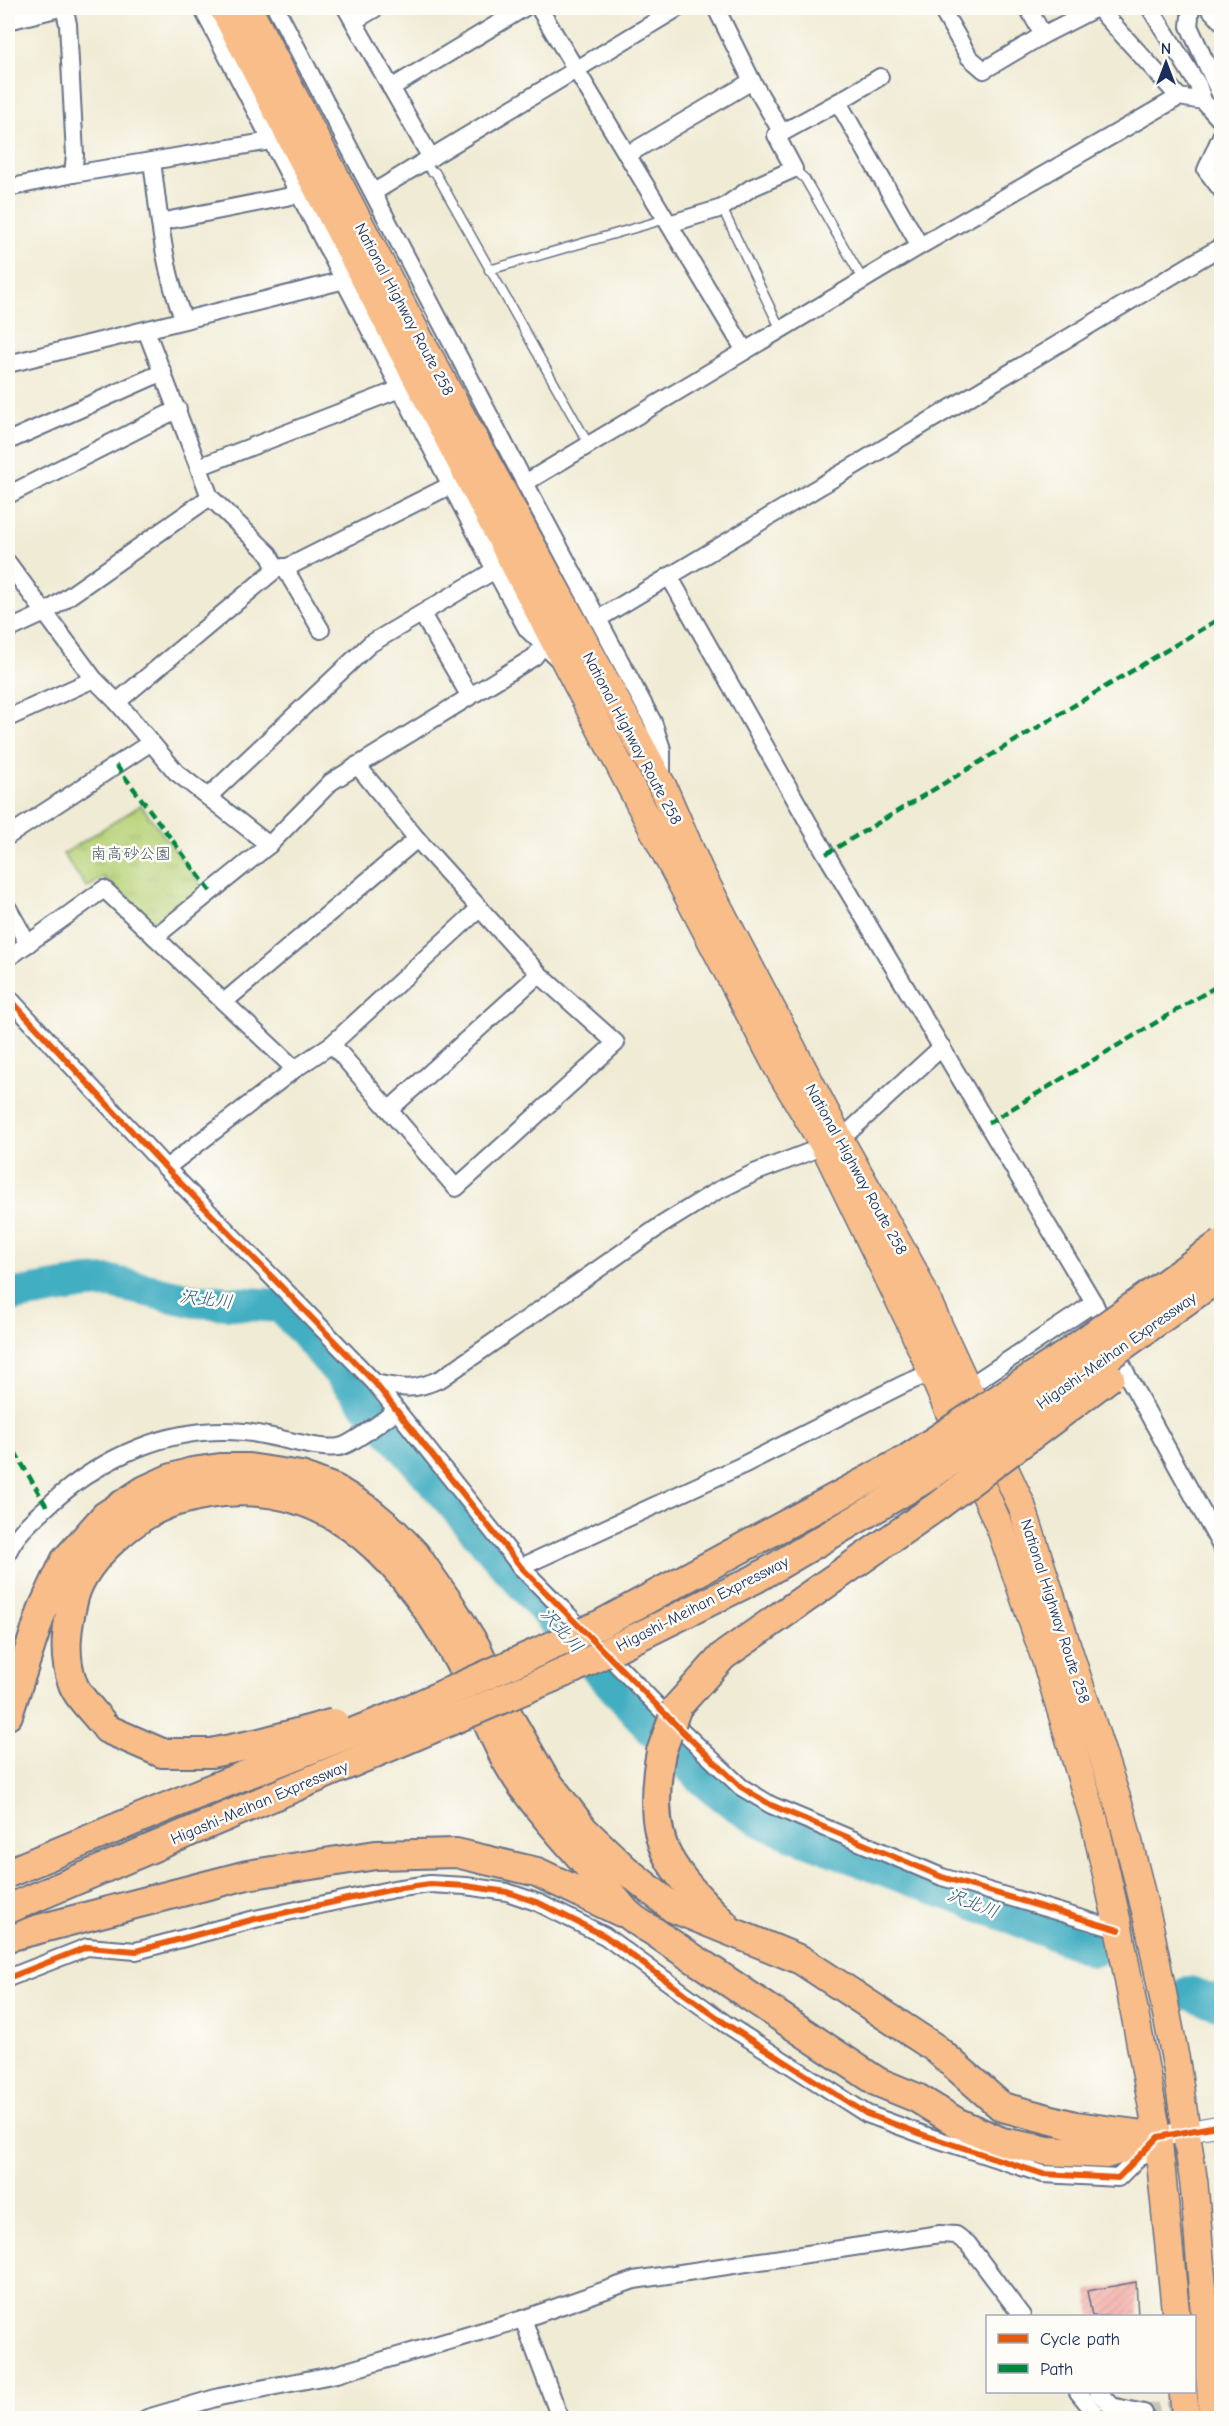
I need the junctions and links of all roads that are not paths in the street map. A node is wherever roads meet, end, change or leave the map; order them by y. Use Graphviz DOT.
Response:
graph roads {
  1 [pos="62,8"];
  2 [pos="202,8"];
  3 [pos="223,8"];
  4 [pos="249,8"];
  5 [pos="276,8"];
  6 [pos="376,8"];
  7 [pos="524,8"];
  8 [pos="539,8"];
  9 [pos="678,8"];
  10 [pos="716,8"];
  11 [pos="940,8"];
  12 [pos="1028,8"];
  13 [pos="1097,8"];
  14 [pos="1150,8"];
  15 [pos="1191,8"];
  16 [pos="1209,8"];
  17 [pos="28,11"];
  18 [pos="350,14"];
  19 [pos="8,21"];
  20 [pos="1221,22"];
  21 [pos="1043,35"];
  22 [pos="576,71"];
  23 [pos="880,77"];
  24 [pos="752,81"];
  25 [pos="391,88"];
  26 [pos="1179,97"];
  27 [pos="1221,98"];
  28 [pos="1203,101"];
  29 [pos="838,102"];
  30 [pos="1221,122"];
  31 [pos="782,133"];
  32 [pos="1221,134"];
  33 [pos="271,141"];
  34 [pos="313,155"];
  35 [pos="627,155"];
  36 [pos="427,160"];
  37 [pos="152,161"];
  38 [pos="794,169"];
  39 [pos="73,174"];
  40 [pos="8,188"];
  41 [pos="1221,191"];
  42 [pos="374,192"];
  43 [pos="300,194"];
  44 [pos="722,208"];
  45 [pos="160,222"];
  46 [pos="667,222"];
  47 [pos="920,246"];
  48 [pos="1221,246"];
  49 [pos="489,270"];
  50 [pos="345,280"];
  51 [pos="863,280"];
  52 [pos="184,320"];
  53 [pos="146,330"];
  54 [pos="781,330"];
  55 [pos="745,351"];
  56 [pos="8,364"];
  57 [pos="163,372"];
  58 [pos="400,388"];
  59 [pos="178,409"];
  60 [pos="8,441"];
  61 [pos="589,445"];
  62 [pos="199,466"];
  63 [pos="525,483"];
  64 [pos="451,485"];
  65 [pos="8,495"];
  66 [pos="210,497"];
  67 [pos="8,563"];
  68 [pos="280,568"];
  69 [pos="495,570"];
  70 [pos="669,576"];
  71 [pos="45,613"];
  72 [pos="422,614"];
  73 [pos="598,619"];
  74 [pos="8,630"];
  75 [pos="321,630"];
  76 [pos="543,646"];
  77 [pos="566,665"];
  78 [pos="94,679"];
  79 [pos="469,695"];
  80 [pos="117,702"];
  81 [pos="8,718"];
  82 [pos="150,743"];
  83 [pos="357,765"];
  84 [pos="663,787"];
  85 [pos="208,797"];
  86 [pos="8,836"];
  87 [pos="417,839"];
  88 [pos="269,845"];
  89 [pos="8,908"];
  90 [pos="480,908"];
  91 [pos="155,937"];
  92 [pos="28,944"];
  93 [pos="8,958"];
  94 [pos="539,974"];
  95 [pos="8,997"];
  96 [pos="224,1002"];
  97 [pos="332,1044"];
  98 [pos="942,1047"];
  99 [pos="295,1069"];
  100 [pos="389,1110"];
  101 [pos="832,1143"];
  102 [pos="166,1168"];
  103 [pos="1221,1243"];
  104 [pos="1221,1275"];
  105 [pos="1221,1283"];
  106 [pos="1094,1303"];
  107 [pos="933,1372"];
  108 [pos="375,1383"];
  109 [pos="968,1387"];
  110 [pos="393,1413"];
  111 [pos="1221,1548"];
  112 [pos="8,1552"];
  113 [pos="521,1567"];
  114 [pos="686,1579"];
  115 [pos="8,1715"];
  116 [pos="8,1873"];
  117 [pos="8,1909"];
  118 [pos="629,1915"];
  119 [pos="1119,1930"];
  120 [pos="731,1933"];
  121 [pos="16,1934"];
  122 [pos="8,1978"];
  123 [pos="1221,2125"];
  124 [pos="1187,2132"];
  125 [pos="1158,2137"];
  126 [pos="1021,2315"];
  127 [pos="1176,2315"];
  128 [pos="523,2319"];
  129 [pos="1080,2393"];
  130 [pos="1100,2393"];
  131 [pos="1183,2393"];
  132 [pos="1144,2413"];
  133 [pos="147,2418"];
  134 [pos="560,2418"];
  135 [pos="1099,2418"];
  136 [pos="1186,2418"];
  137 [pos="1213,2418"];
  1 -- 17 [label="street"];
  1 -- 39 [label="street"];
  2 -- 33 [label="street"];
  3 -- 34 [label="highway, National Highway Route 258"];
  4 -- 34 [label="highway, National Highway Route 258"];
  5 -- 42 [label="street"];
  6 -- 18 [label="street"];
  7 -- 25 [label="street"];
  8 -- 22 [label="street"];
  9 -- 22 [label="street"];
  10 -- 24 [label="street"];
  11 -- 21 [label="street"];
  12 -- 21 [label="street"];
  13 -- 21 [label="street"];
  13 -- 26 [label="street"];
  14 -- 28 [label="street"];
  15 -- 27 [label="street"];
  16 -- 20 [label="street"];
  17 -- 19 [label="street"];
  18 -- 25 [label="street"];
  22 -- 35 [label="street"];
  22 -- 36 [label="street"];
  23 -- 29 [label="street"];
  24 -- 31 [label="street"];
  24 -- 35 [label="street"];
  25 -- 36 [label="street"];
  26 -- 28 [label="street"];
  26 -- 47 [label="street"];
  28 -- 30 [label="street"];
  29 -- 31 [label="street"];
  29 -- 47 [label="street"];
  31 -- 38 [label="street"];
  32 -- 41 [label="street"];
  33 -- 37 [label="street"];
  33 -- 43 [label="street"];
  34 -- 77 [label="highway, National Highway Route 258"];
  34 -- 84 [label="highway, National Highway Route 258"];
  35 -- 46 [label="street"];
  36 -- 42 [label="street"];
  36 -- 49 [label="lane"];
  37 -- 39 [label="street"];
  37 -- 45 [label="street"];
  38 -- 44 [label="street"];
  38 -- 51 [label="lane"];
  39 -- 40 [label="street"];
  42 -- 63 [label="street"];
  43 -- 45 [label="street"];
  43 -- 50 [label="street"];
  44 -- 46 [label="street"];
  44 -- 54 [label="lane"];
  45 -- 52 [label="street"];
  46 -- 49 [label="lane"];
  46 -- 55 [label="street"];
  47 -- 51 [label="street"];
  48 -- 70 [label="street"];
  49 -- 61 [label="lane"];
  50 -- 52 [label="street"];
  50 -- 58 [label="street"];
  51 -- 54 [label="street"];
  52 -- 53 [label="street"];
  53 -- 56 [label="street"];
  53 -- 57 [label="street"];
  54 -- 55 [label="street"];
  55 -- 61 [label="street"];
  57 -- 59 [label="street"];
  57 -- 60 [label="street"];
  58 -- 62 [label="street"];
  58 -- 64 [label="street"];
  59 -- 62 [label="street"];
  59 -- 65 [label="street"];
  61 -- 63 [label="street"];
  62 -- 66 [label="street"];
  63 -- 73 [label="street"];
  64 -- 68 [label="street"];
  64 -- 69 [label="street"];
  66 -- 68 [label="street"];
  66 -- 71 [label="street"];
  67 -- 71 [label="street"];
  68 -- 75 [label="street"];
  68 -- 80 [label="street"];
  69 -- 72 [label="street"];
  69 -- 76 [label="street"];
  70 -- 73 [label="street"];
  70 -- 98 [label="street"];
  71 -- 74 [label="street"];
  71 -- 78 [label="street"];
  72 -- 79 [label="street"];
  72 -- 85 [label="street"];
  73 -- 84 [label="street"];
  76 -- 77 [label="street"];
  76 -- 79 [label="street"];
  77 -- 101 [label="highway, National Highway Route 258"];
  78 -- 80 [label="street"];
  78 -- 81 [label="street"];
  79 -- 83 [label="street"];
  80 -- 82 [label="street"];
  82 -- 85 [label="street"];
  82 -- 86 [label="street"];
  83 -- 87 [label="street"];
  83 -- 88 [label="street"];
  84 -- 101 [label="highway, National Highway Route 258"];
  85 -- 88 [label="street"];
  87 -- 90 [label="street"];
  87 -- 96 [label="street"];
  88 -- 91 [label="street"];
  89 -- 92 [label="street"];
  90 -- 94 [label="street"];
  90 -- 97 [label="street"];
  91 -- 92 [label="street"];
  91 -- 96 [label="street"];
  92 -- 93 [label="street"];
  94 -- 100 [label="street"];
  94 -- 100 [label="street"];
  95 -- 102 [label="street"];
  96 -- 99 [label="street"];
  97 -- 99 [label="street"];
  97 -- 100 [label="street"];
  98 -- 101 [label="street"];
  98 -- 106 [label="street"];
  99 -- 102 [label="street"];
  101 -- 107 [label="highway, National Highway Route 258"];
  101 -- 108 [label="street"];
  101 -- 109 [label="highway, National Highway Route 258"];
  102 -- 108 [label="street"];
  103 -- 114 [label="highway, Higashi-Meihan Expressway, bridge"];
  104 -- 117 [label="highway, Higashi-Meihan Expressway, bridge"];
  105 -- 120 [label="highway, bridge"];
  106 -- 109 [label="street"];
  106 -- 111 [label="street"];
  107 -- 113 [label="street"];
  107 -- 119 [label="highway, National Highway Route 258"];
  108 -- 110 [label="street"];
  109 -- 124 [label="highway, National Highway Route 258"];
  110 -- 112 [label="street"];
  110 -- 113 [label="street"];
  113 -- 119 [label="street"];
  114 -- 116 [label="highway, Higashi-Meihan Expressway, bridge"];
  114 -- 118 [label="highway, bridge"];
  115 -- 120 [label="highway"];
  118 -- 121 [label="highway"];
  118 -- 125 [label="highway"];
  119 -- 125 [label="highway, National Highway Route 258"];
  120 -- 125 [label="highway"];
  122 -- 125 [label="street"];
  123 -- 124 [label="street"];
  124 -- 125 [label="street"];
  124 -- 137 [label="highway, National Highway Route 258"];
  125 -- 127 [label="highway, National Highway Route 258"];
  126 -- 128 [label="street"];
  128 -- 133 [label="street"];
  128 -- 134 [label="street"];
  129 -- 135 [label="street"];
  130 -- 132 [label="street"];
  131 -- 136 [label="highway"];
}
